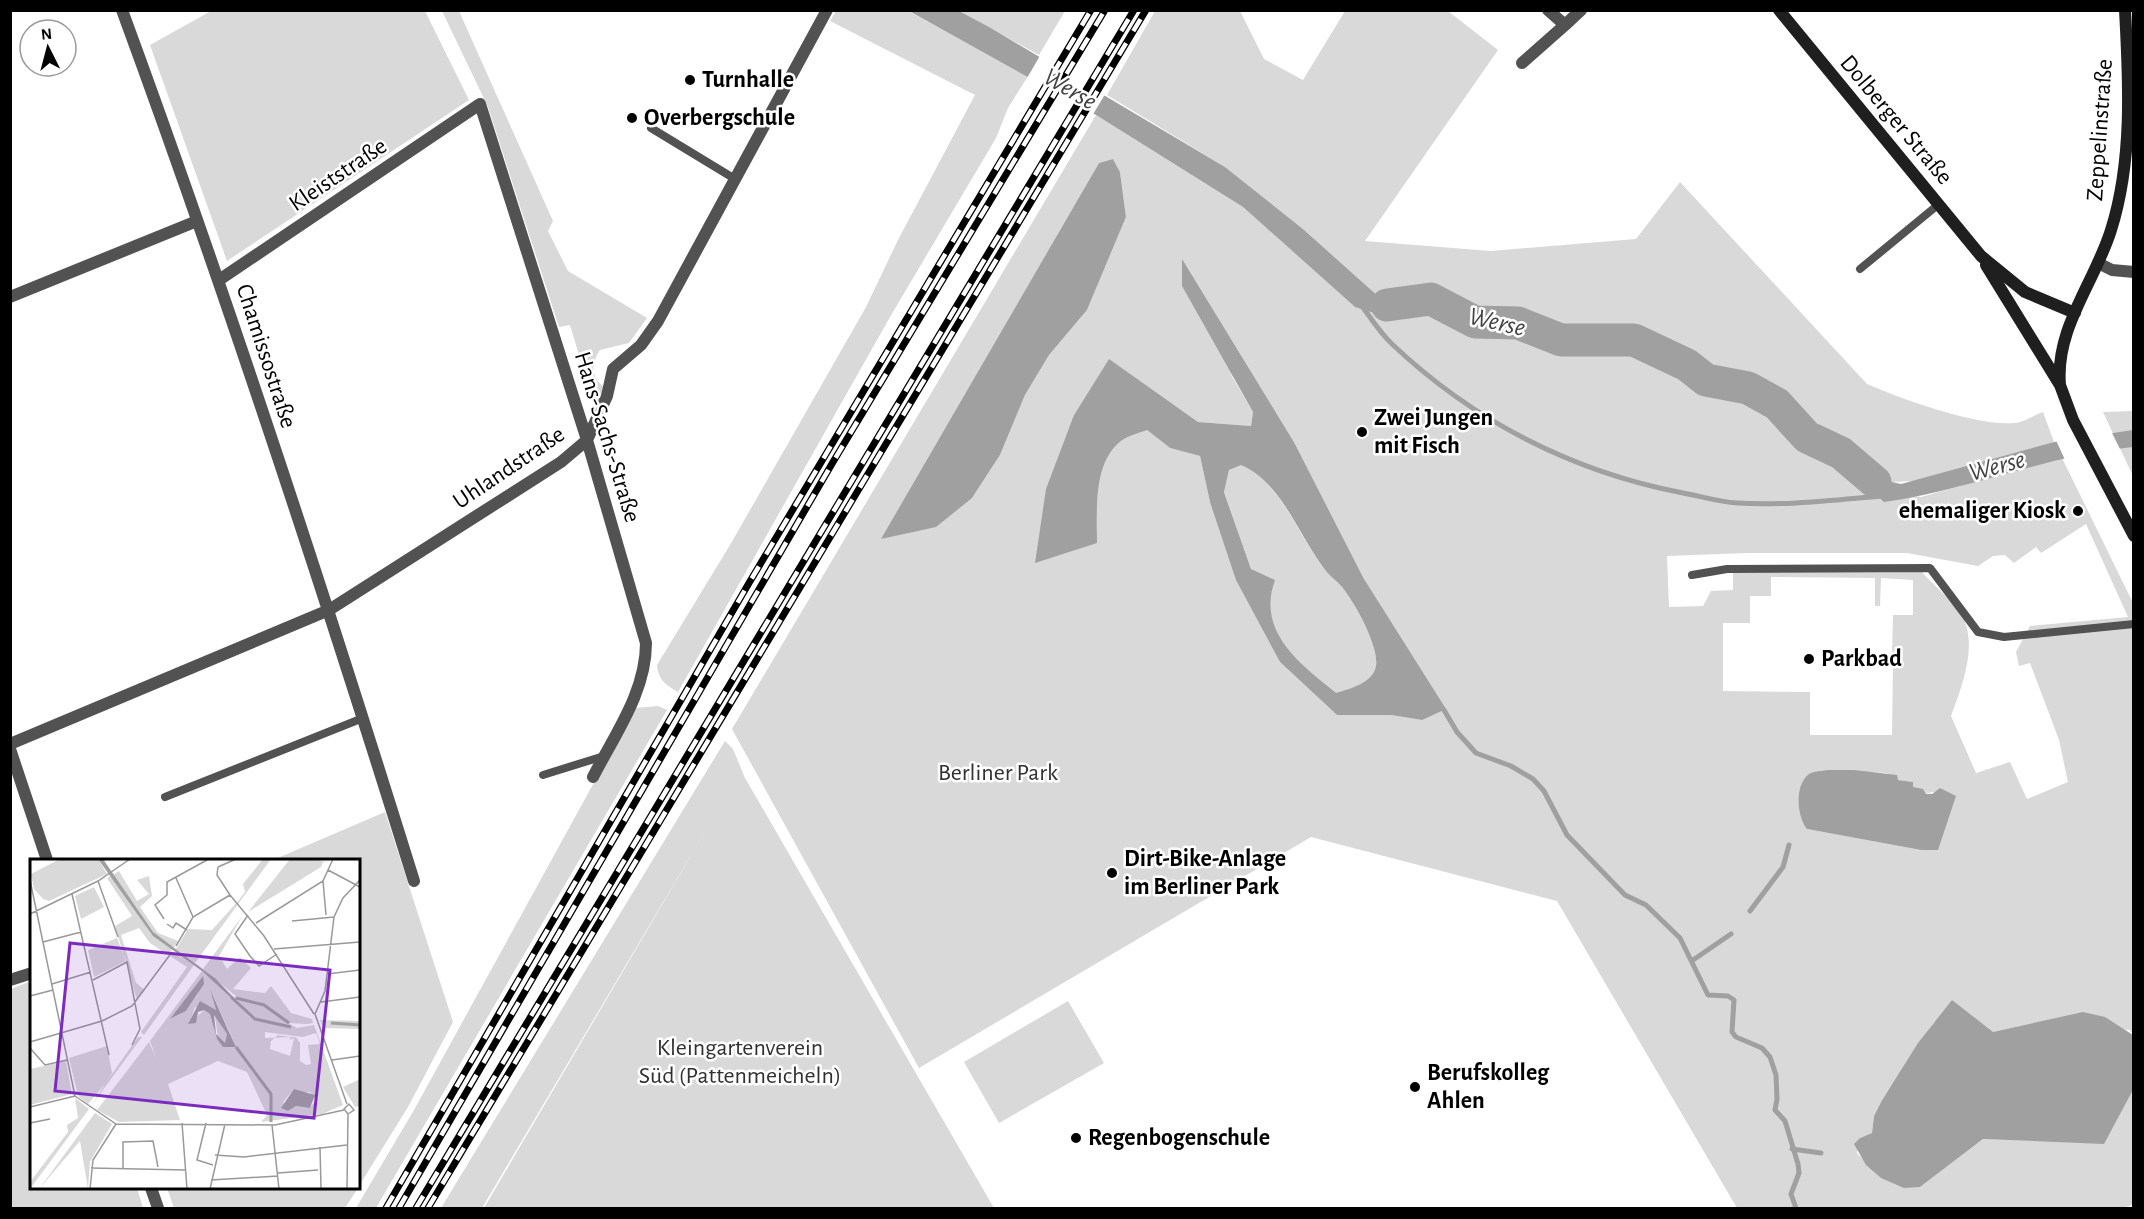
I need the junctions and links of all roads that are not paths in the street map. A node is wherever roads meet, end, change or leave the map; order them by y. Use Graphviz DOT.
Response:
graph roads {
  1 [pos="122,10"];
  2 [pos="826,10"];
  3 [pos="1548,10"];
  4 [pos="1581,10"];
  5 [pos="1779,10"];
  6 [pos="2125,10"];
  7 [pos="1565,25"];
  8 [pos="2130,35"];
  9 [pos="1522,63"];
  10 [pos="480,104"];
  11 [pos="651,128"];
  12 [pos="735,179"];
  13 [pos="1939,204"];
  14 [pos="197,220"];
  15 [pos="1981,256"];
  16 [pos="2098,263"];
  17 [pos="1860,269"];
  18 [pos="2133,272"];
  19 [pos="219,280"];
  20 [pos="10,297"];
  21 [pos="2075,313"];
  22 [pos="2060,385"];
  23 [pos="587,440"];
  24 [pos="2133,536"];
  25 [pos="1692,575"];
  26 [pos="329,610"];
  27 [pos="2133,624"];
  28 [pos="363,718"];
  29 [pos="10,744"];
  30 [pos="10,749"];
  31 [pos="604,756"];
  32 [pos="543,775"];
  33 [pos="593,777"];
  34 [pos="165,797"];
  35 [pos="46,859"];
  36 [pos="414,881"];
  37 [pos="30,974"];
  38 [pos="10,980"];
  39 [pos="151,1189"];
  40 [pos="158,1209"];
  1 -- 14 [label="street, Chamissostraße"];
  2 -- 12 [label="street, Uhlandstraße"];
  3 -- 7 [label="street"];
  4 -- 7 [label="street"];
  5 -- 13 [label="street, Dolberger Straße"];
  6 -- 8 [label="street, Zeppelinstraße"];
  7 -- 9 [label="street"];
  8 -- 16 [label="street, Zeppelinstraße"];
  10 -- 19 [label="street, Kleiststraße"];
  10 -- 23 [label="street, Hans-Sachs-Straße"];
  11 -- 12 [label="lane"];
  12 -- 23 [label="street, Uhlandstraße"];
  13 -- 15 [label="street, Dolberger Straße"];
  13 -- 17 [label="lane"];
  14 -- 19 [label="street, Chamissostraße"];
  14 -- 20 [label="street"];
  15 -- 21 [label="street, Dolberger Straße"];
  15 -- 22 [label="street, Dolberger Straße"];
  16 -- 18 [label="street"];
  16 -- 21 [label="street, Zeppelinstraße"];
  19 -- 26 [label="street, Chamissostraße"];
  21 -- 22 [label="street, Zeppelinstraße"];
  22 -- 24 [label="street, Dolberger Straße"];
  23 -- 26 [label="street, Uhlandstraße"];
  23 -- 31 [label="street, Hans-Sachs-Straße"];
  25 -- 27 [label="lane"];
  26 -- 28 [label="street, Chamissostraße"];
  26 -- 29 [label="street, Uhlandstraße"];
  28 -- 34 [label="lane"];
  28 -- 36 [label="street, Chamissostraße"];
  30 -- 35 [label="street"];
  31 -- 32 [label="lane"];
  31 -- 33 [label="street, Hans-Sachs-Straße"];
  37 -- 38 [label="street"];
  39 -- 40 [label="street"];
}
